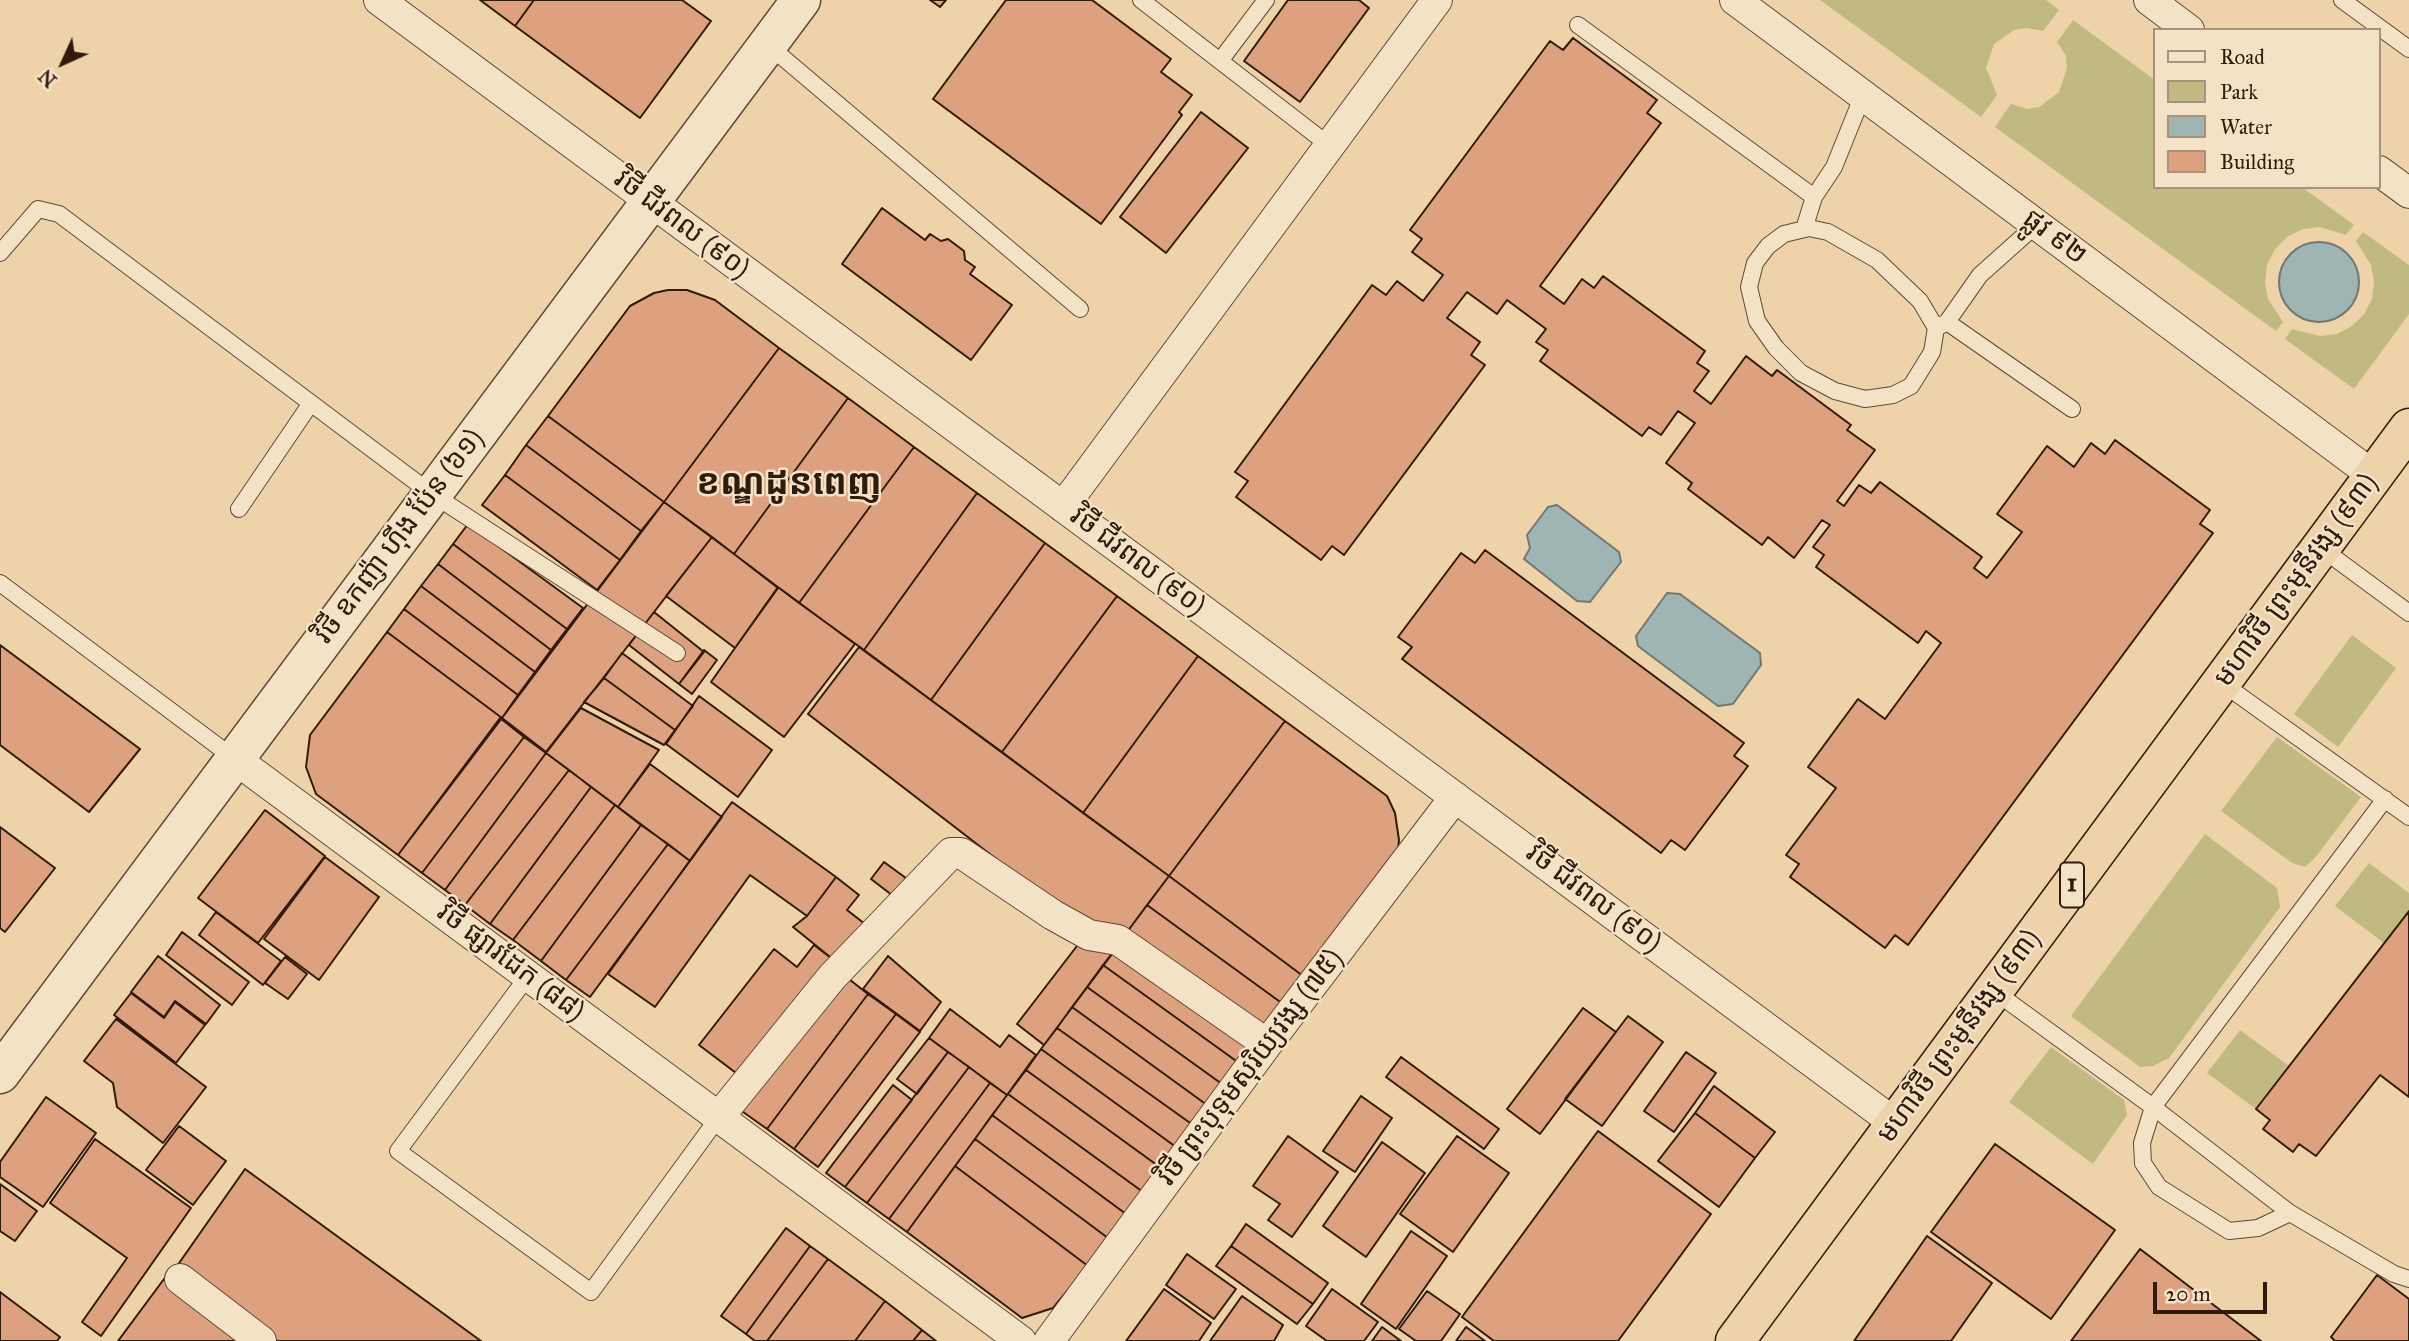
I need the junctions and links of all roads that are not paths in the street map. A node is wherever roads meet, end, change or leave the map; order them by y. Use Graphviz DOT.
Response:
graph roads {
  1 [pos="379,0"];
  2 [pos="801,0"];
  3 [pos="1141,0"];
  4 [pos="1266,0"];
  5 [pos="1437,0"];
  6 [pos="1735,0"];
  7 [pos="2149,0"];
  8 [pos="2342,0"];
  9 [pos="1578,25"];
  10 [pos="2186,28"];
  11 [pos="2380,28"];
  12 [pos="2381,29"];
  13 [pos="768,45"];
  14 [pos="2409,49"];
  15 [pos="1220,61"];
  16 [pos="1863,95"];
  17 [pos="1330,146"];
  18 [pos="2381,172"];
  19 [pos="2409,193"];
  20 [pos="1814,197"];
  21 [pos="650,202"];
  22 [pos="2036,225"];
  23 [pos="1804,229"];
  24 [pos="0,253"];
  25 [pos="1080,309"];
  26 [pos="1941,325"];
  27 [pos="311,403"];
  28 [pos="2072,410"];
  29 [pos="2409,428"];
  30 [pos="2374,475"];
  31 [pos="432,494"];
  32 [pos="1063,507"];
  33 [pos="239,509"];
  34 [pos="2321,548"];
  35 [pos="0,583"];
  36 [pos="2409,613"];
  37 [pos="677,653"];
  38 [pos="2221,682"];
  39 [pos="235,759"];
  40 [pos="1455,797"];
  41 [pos="2385,799"];
  42 [pos="2409,817"];
  43 [pos="528,976"];
  44 [pos="1994,991"];
  45 [pos="1268,1044"];
  46 [pos="0,1074"];
  47 [pos="2153,1107"];
  48 [pos="718,1118"];
  49 [pos="1896,1124"];
  50 [pos="2290,1213"];
  51 [pos="180,1279"];
  52 [pos="2409,1279"];
  53 [pos="261,1341"];
  54 [pos="1021,1341"];
  55 [pos="1049,1341"];
  56 [pos="1735,1341"];
  1 -- 21 [label="street, វិថី ជីវពល (៩០)"];
  2 -- 13 [label="street, វិថី ឧកញ៉ា ហ៊ីង ប៉ែន (៦១)"];
  3 -- 15 [label="lane"];
  4 -- 15 [label="lane"];
  5 -- 17 [label="street"];
  6 -- 16 [label="street, ផ្លូវ ៩២"];
  7 -- 10 [label="street"];
  8 -- 11 [label="lane"];
  9 -- 20 [label="lane"];
  12 -- 14 [label="lane"];
  13 -- 21 [label="street, វិថី ឧកញ៉ា ហ៊ីង ប៉ែន (៦១)"];
  13 -- 25 [label="lane"];
  15 -- 17 [label="lane"];
  16 -- 20 [label="lane"];
  16 -- 22 [label="street, ផ្លូវ ៩២"];
  17 -- 32 [label="street"];
  18 -- 19 [label="street"];
  20 -- 23 [label="lane"];
  21 -- 31 [label="street, វិថី ឧកញ៉ា ហ៊ីង ប៉ែន (៦១)"];
  21 -- 32 [label="street, វិថី ជីវពល (៩០)"];
  22 -- 26 [label="lane"];
  22 -- 30 [label="street, ផ្លូវ ៩២"];
  23 -- 26 [label="lane"];
  23 -- 26 [label="lane"];
  24 -- 27 [label="lane"];
  26 -- 28 [label="lane"];
  27 -- 31 [label="lane"];
  27 -- 33 [label="lane"];
  29 -- 30 [label="highway, មហាវិថី ព្រះមុនីវង្ស (៩៣) / 1"];
  30 -- 34 [label="highway, មហាវិថី ព្រះមុនីវង្ស (៩៣) / 1"];
  31 -- 37 [label="lane"];
  31 -- 39 [label="street, វិថី ឧកញ៉ា ហ៊ីង ប៉ែន (៦១)"];
  32 -- 40 [label="street, វិថី ជីវពល (៩០)"];
  34 -- 36 [label="lane"];
  34 -- 38 [label="highway, មហាវិថី ព្រះមុនីវង្ស (៩៣) / 1"];
  35 -- 39 [label="lane, វិថី ផ្សារដែក (៨៨)"];
  38 -- 41 [label="lane"];
  38 -- 44 [label="highway, មហាវិថី ព្រះមុនីវង្ស (៩៣) / 1"];
  39 -- 43 [label="street, វិថី ផ្សារដែក (៨៨)"];
  39 -- 46 [label="street, វិថី ឧកញ៉ា ហ៊ីង ប៉ែន (៦១)"];
  40 -- 45 [label="street, វិថី ព្រះបុទុមសុរិយ្យវង្ស (៧៥)"];
  40 -- 49 [label="street, វិថី ជីវពល (៩០)"];
  41 -- 42 [label="lane"];
  41 -- 47 [label="lane"];
  43 -- 48 [label="street, វិថី ផ្សារដែក (៨៨)"];
  43 -- 48 [label="lane"];
  44 -- 47 [label="lane"];
  44 -- 49 [label="highway, មហាវិថី ព្រះមុនីវង្ស (៩៣) / 1"];
  45 -- 48 [label="street"];
  45 -- 55 [label="street, វិថី ព្រះបុទុមសុរិយ្យវង្ស (៧៥)"];
  47 -- 50 [label="lane"];
  47 -- 50 [label="lane"];
  48 -- 54 [label="street, វិថី ផ្សារដែក (៨៨)"];
  49 -- 56 [label="highway, មហាវិថី ព្រះមុនីវង្ស (៩៣) / 1"];
  50 -- 52 [label="lane"];
  51 -- 53 [label="street"];
}
